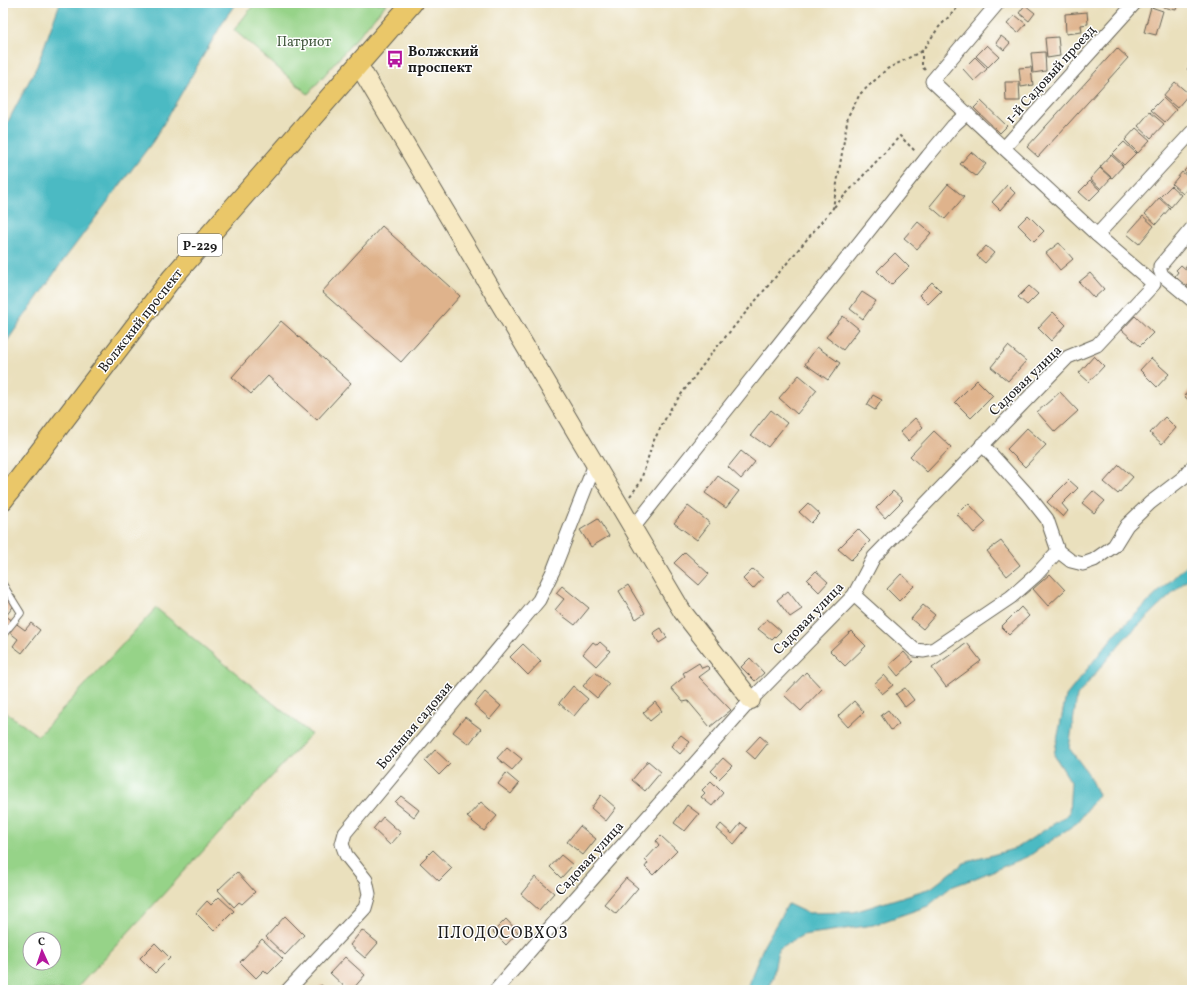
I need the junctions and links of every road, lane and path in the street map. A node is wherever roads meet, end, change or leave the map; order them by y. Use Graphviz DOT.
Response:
graph roads {
  1 [pos="412,3"];
  2 [pos="962,3"];
  3 [pos="998,3"];
  4 [pos="1135,3"];
  5 [pos="922,51"];
  6 [pos="358,64"];
  7 [pos="932,81"];
  8 [pos="966,113"];
  9 [pos="1192,132"];
  10 [pos="1004,148"];
  11 [pos="924,160"];
  12 [pos="833,208"];
  13 [pos="1192,228"];
  14 [pos="1097,235"];
  15 [pos="1192,300"];
  16 [pos="982,444"];
  17 [pos="595,464"];
  18 [pos="1192,467"];
  19 [pos="3,500"];
  20 [pos="621,507"];
  21 [pos="633,528"];
  22 [pos="1058,551"];
  23 [pos="4,587"];
  24 [pos="854,595"];
  25 [pos="3,635"];
  26 [pos="751,700"];
  27 [pos="288,990"];
  28 [pos="496,990"];
  1 -- 6 [label="main road, Волжский проспект / Р-229"];
  2 -- 5 [label="path"];
  3 -- 7 [label="street"];
  4 -- 10 [label="street, 1-й Садовый проезд"];
  5 -- 7 [label="path"];
  5 -- 12 [label="path"];
  6 -- 17 [label="street"];
  6 -- 19 [label="main road, Волжский проспект / Р-229"];
  7 -- 8 [label="street"];
  8 -- 10 [label="street"];
  8 -- 11 [label="street"];
  9 -- 14 [label="street"];
  10 -- 14 [label="street"];
  11 -- 12 [label="path"];
  11 -- 21 [label="street"];
  12 -- 20 [label="path"];
  13 -- 15 [label="street"];
  14 -- 16 [label="street, Садовая улица"];
  16 -- 22 [label="street"];
  16 -- 24 [label="street, Садовая улица"];
  17 -- 20 [label="street"];
  17 -- 27 [label="street, Большая садовая"];
  18 -- 22 [label="street"];
  20 -- 21 [label="street"];
  21 -- 26 [label="street"];
  22 -- 24 [label="street"];
  23 -- 25 [label="lane"];
  24 -- 26 [label="street, Садовая улица"];
  26 -- 28 [label="street, Садовая улица"];
}
